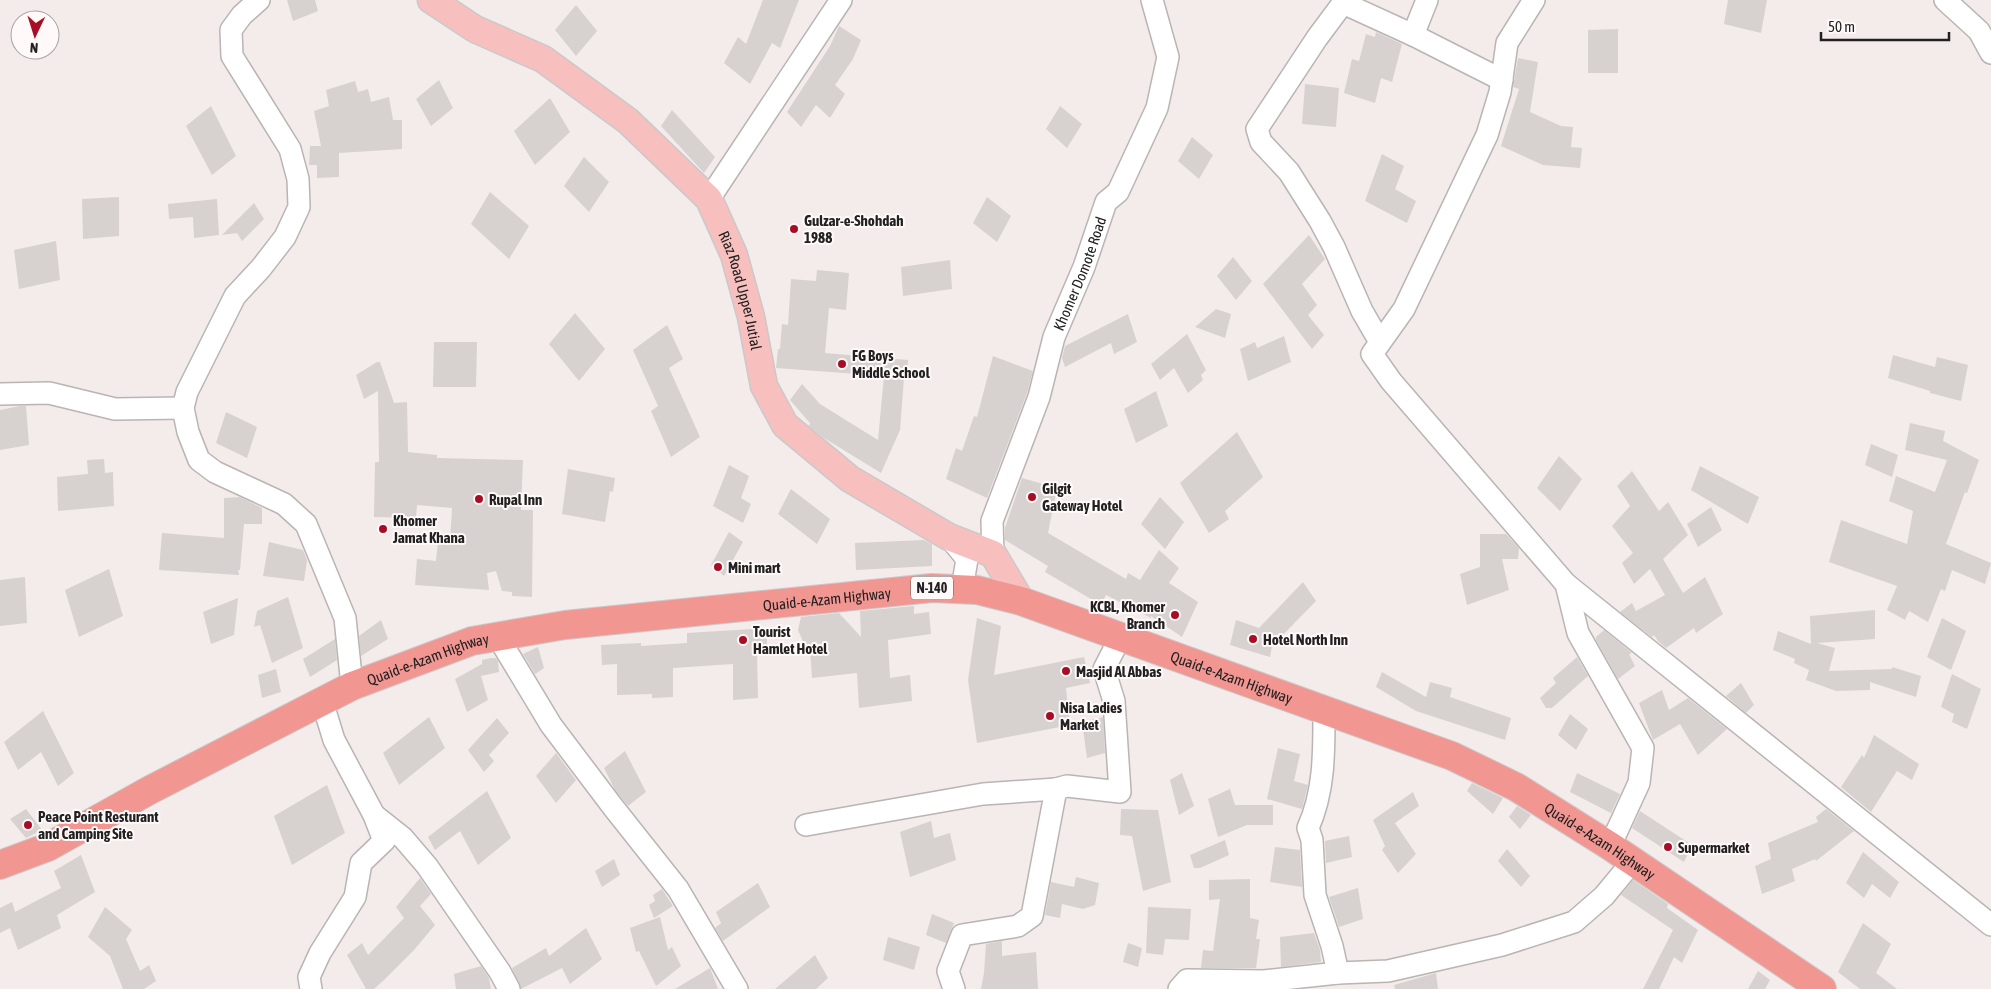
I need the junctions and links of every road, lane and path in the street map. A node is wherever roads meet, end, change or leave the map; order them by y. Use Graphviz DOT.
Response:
graph roads {
  1 [pos="259,0"];
  2 [pos="431,0"];
  3 [pos="841,0"];
  4 [pos="1152,0"];
  5 [pos="1427,0"];
  6 [pos="1534,0"];
  7 [pos="1945,0"];
  8 [pos="1413,35"];
  9 [pos="1991,53"];
  10 [pos="1502,80"];
  11 [pos="709,198"];
  12 [pos="1380,342"];
  13 [pos="0,394"];
  14 [pos="183,408"];
  15 [pos="949,536"];
  16 [pos="993,554"];
  17 [pos="1566,584"];
  18 [pos="962,589"];
  19 [pos="1021,601"];
  20 [pos="498,636"];
  21 [pos="1121,636"];
  22 [pos="352,686"];
  23 [pos="322,701"];
  24 [pos="1324,709"];
  25 [pos="1056,789"];
  26 [pos="374,815"];
  27 [pos="806,825"];
  28 [pos="1610,846"];
  29 [pos="1633,861"];
  30 [pos="0,866"];
  31 [pos="1991,925"];
  32 [pos="1338,973"];
  33 [pos="311,989"];
  34 [pos="509,989"];
  35 [pos="738,989"];
  36 [pos="954,989"];
  37 [pos="1179,989"];
  38 [pos="1822,989"];
  1 -- 14 [label="street"];
  2 -- 11 [label="main road, Riaz Road Upper Jutial"];
  3 -- 11 [label="street"];
  4 -- 16 [label="street, Khomer Domote Road"];
  5 -- 8 [label="street"];
  6 -- 10 [label="street"];
  7 -- 9 [label="street"];
  8 -- 10 [label="street"];
  8 -- 12 [label="street"];
  10 -- 12 [label="street"];
  11 -- 15 [label="main road, Riaz Road Upper Jutial"];
  12 -- 17 [label="street"];
  13 -- 14 [label="street"];
  14 -- 22 [label="street"];
  15 -- 16 [label="main road, Riaz Road Upper Jutial"];
  15 -- 18 [label="street"];
  16 -- 19 [label="main road"];
  17 -- 28 [label="street"];
  17 -- 31 [label="street"];
  18 -- 19 [label="highway, Quaid-e-Azam Highway / N-140"];
  18 -- 20 [label="highway, Quaid-e-Azam Highway / N-140"];
  19 -- 21 [label="highway, Quaid-e-Azam Highway / N-140"];
  20 -- 22 [label="highway, Quaid-e-Azam Highway / N-140"];
  20 -- 35 [label="street"];
  21 -- 24 [label="highway, Quaid-e-Azam Highway / N-140"];
  21 -- 25 [label="street"];
  22 -- 23 [label="highway, Quaid-e-Azam Highway / N-140"];
  23 -- 26 [label="street"];
  23 -- 30 [label="highway, Quaid-e-Azam Highway / N-140"];
  24 -- 28 [label="highway, Quaid-e-Azam Highway / N-140"];
  24 -- 32 [label="street"];
  25 -- 27 [label="street"];
  25 -- 36 [label="street"];
  26 -- 33 [label="street"];
  26 -- 34 [label="street"];
  28 -- 29 [label="highway, Quaid-e-Azam Highway / N-140"];
  29 -- 32 [label="street"];
  29 -- 38 [label="highway, Quaid-e-Azam Highway / N-140"];
  32 -- 37 [label="street"];
}
